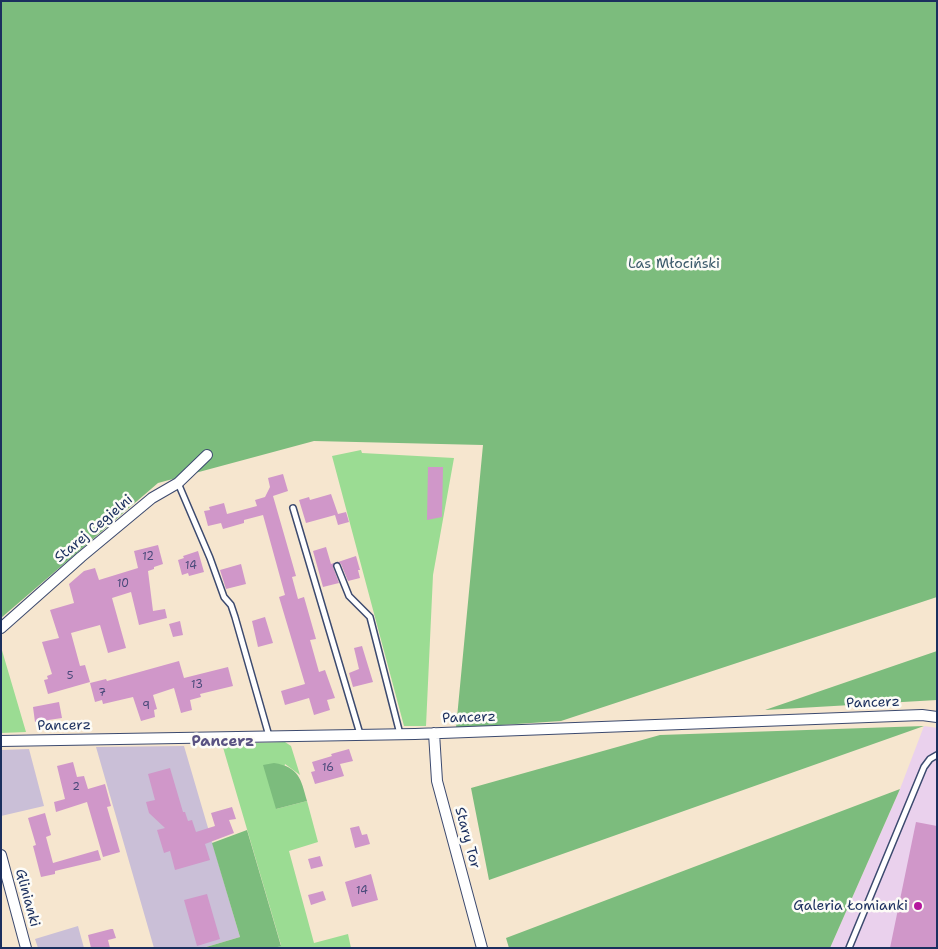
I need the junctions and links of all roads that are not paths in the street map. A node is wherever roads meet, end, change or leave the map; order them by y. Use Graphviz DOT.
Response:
graph roads {
  1 [pos="207,455"];
  2 [pos="178,484"];
  3 [pos="294,508"];
  4 [pos="337,566"];
  5 [pos="1,628"];
  6 [pos="937,717"];
  7 [pos="434,733"];
  8 [pos="360,734"];
  9 [pos="400,734"];
  10 [pos="269,736"];
  11 [pos="1,741"];
  12 [pos="937,755"];
  13 [pos="1,855"];
  14 [pos="26,948"];
  15 [pos="482,948"];
  16 [pos="849,948"];
  1 -- 2 [label="street, Starej Cegielni"];
  2 -- 5 [label="street, Starej Cegielni"];
  2 -- 10 [label="lane"];
  3 -- 8 [label="lane"];
  4 -- 9 [label="lane"];
  6 -- 7 [label="street, Pancerz"];
  7 -- 9 [label="street, Pancerz"];
  7 -- 15 [label="street, Stary Tor"];
  8 -- 9 [label="street, Pancerz"];
  8 -- 10 [label="street, Pancerz"];
  10 -- 11 [label="street, Pancerz"];
  12 -- 16 [label="lane"];
  13 -- 14 [label="street, Glinianki"];
}
